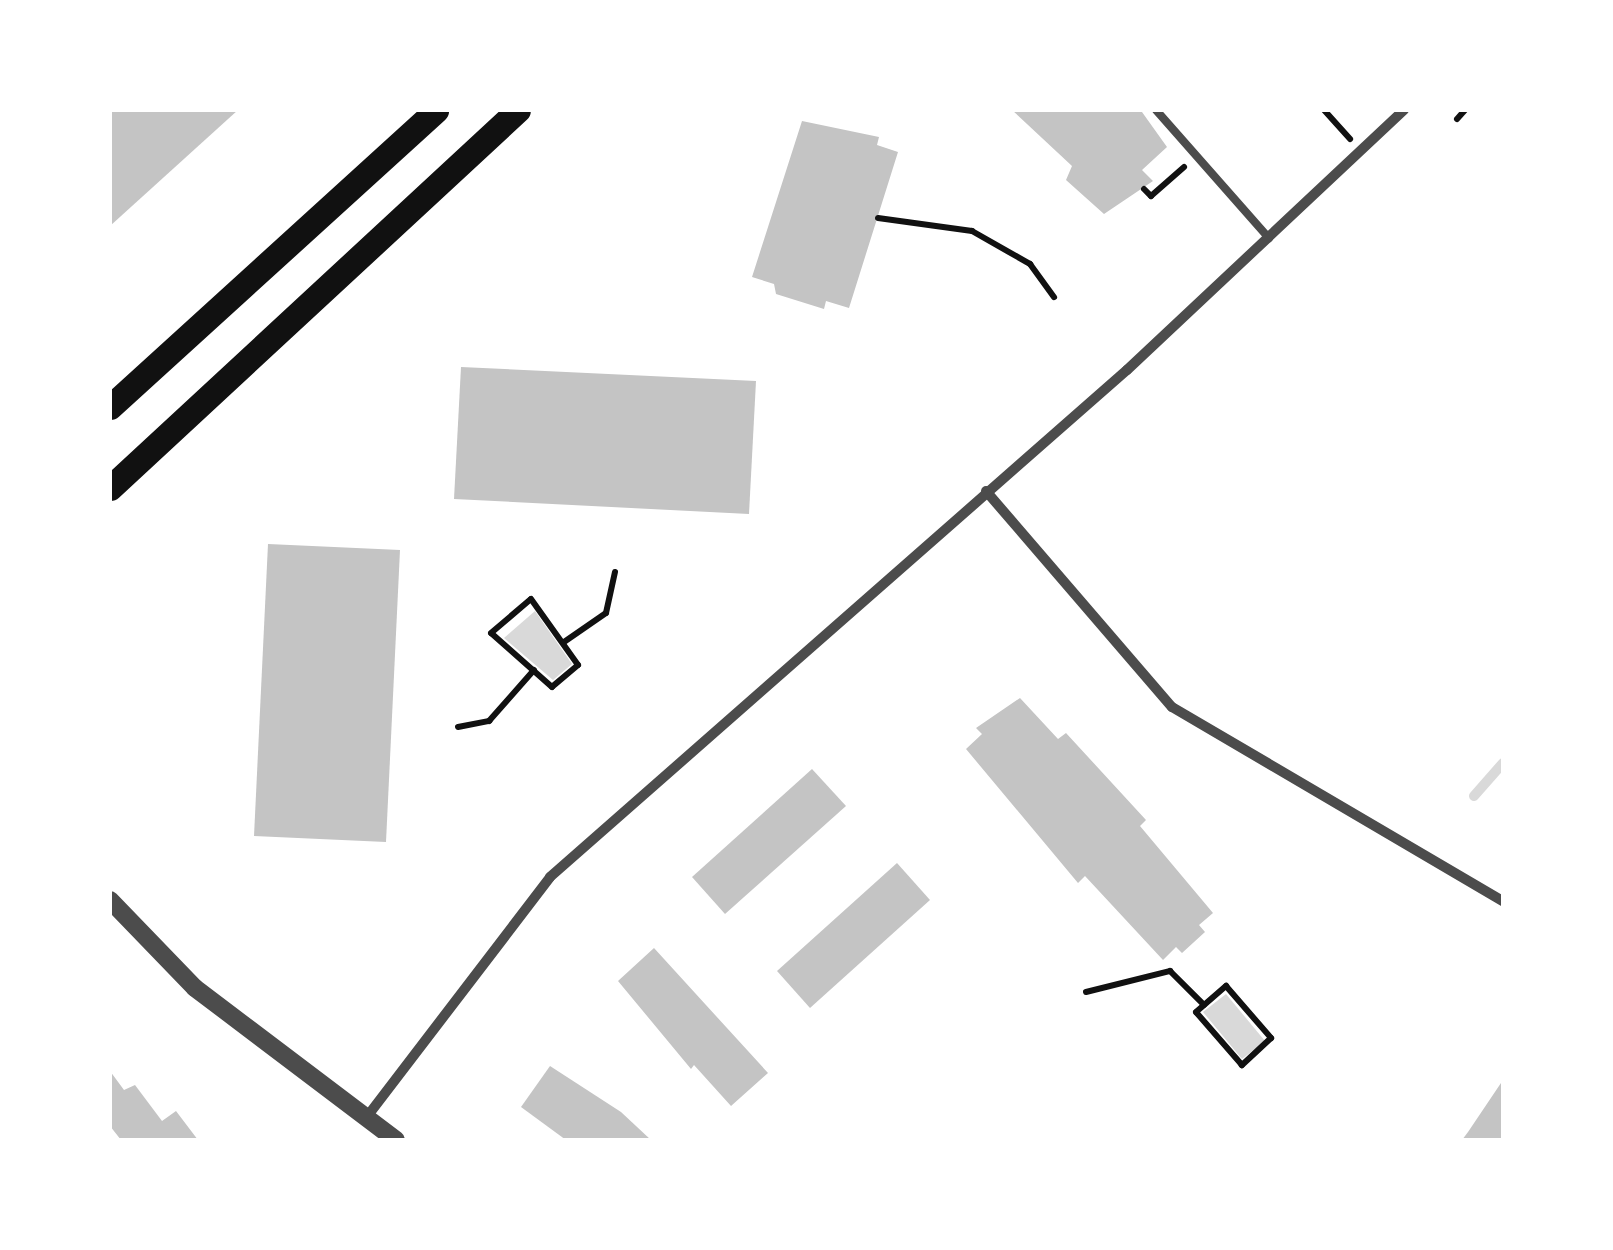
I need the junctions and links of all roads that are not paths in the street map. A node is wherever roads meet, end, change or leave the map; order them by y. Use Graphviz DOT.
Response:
graph roads {
  1 [pos="436,110"];
  2 [pos="518,110"];
  3 [pos="1156,110"];
  4 [pos="1404,110"];
  5 [pos="1270,238"];
  6 [pos="110,407"];
  7 [pos="110,488"];
  8 [pos="986,491"];
  9 [pos="1503,901"];
  10 [pos="112,905"];
  11 [pos="365,1118"];
  12 [pos="396,1140"];
  1 -- 6 [label="main road"];
  2 -- 7 [label="main road"];
  3 -- 5 [label="lane"];
  4 -- 5 [label="street"];
  5 -- 8 [label="street"];
  8 -- 9 [label="street"];
  8 -- 11 [label="street"];
  10 -- 11 [label="street"];
  11 -- 12 [label="street"];
}
